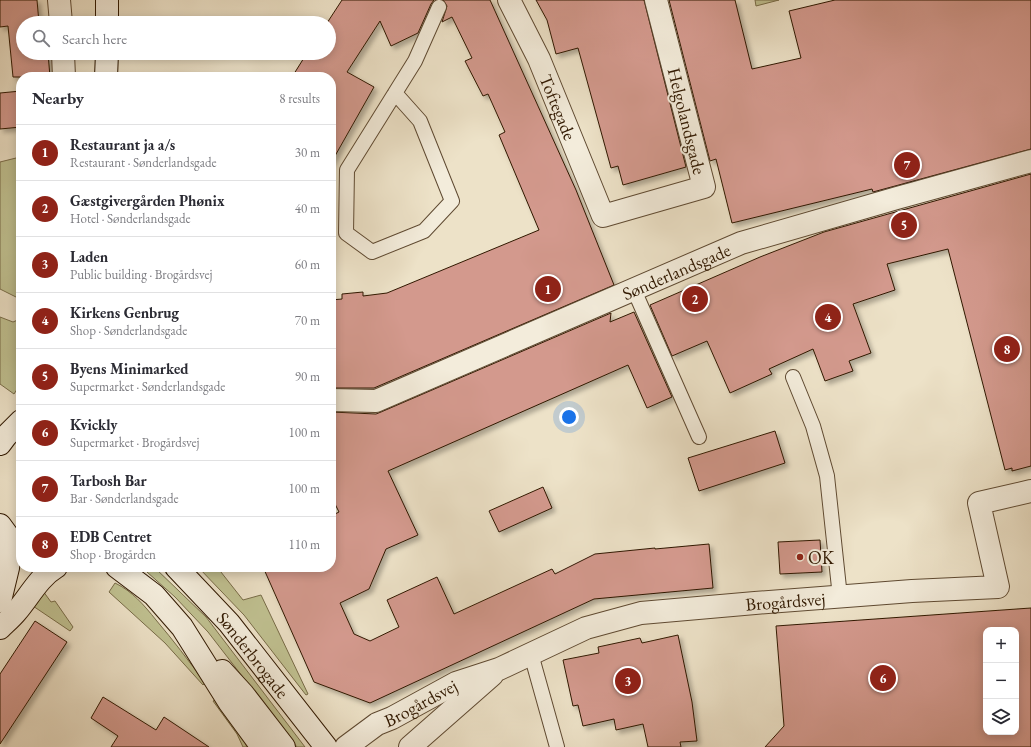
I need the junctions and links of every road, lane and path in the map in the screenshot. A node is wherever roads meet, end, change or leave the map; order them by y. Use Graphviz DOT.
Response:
graph roads {
  1 [pos="59,0"];
  2 [pos="108,0"];
  3 [pos="509,0"];
  4 [pos="656,0"];
  5 [pos="439,8"];
  6 [pos="60,16"];
  7 [pos="107,16"];
  8 [pos="63,60"];
  9 [pos="107,60"];
  10 [pos="64,72"];
  11 [pos="106,72"];
  12 [pos="395,92"];
  13 [pos="1031,162"];
  14 [pos="603,216"];
  15 [pos="634,290"];
  16 [pos="793,377"];
  17 [pos="336,400"];
  18 [pos="16,426"];
  19 [pos="699,437"];
  20 [pos="2,439"];
  21 [pos="1031,491"];
  22 [pos="8,535"];
  23 [pos="50,572"];
  24 [pos="124,572"];
  25 [pos="181,572"];
  26 [pos="840,596"];
  27 [pos="0,601"];
  28 [pos="182,627"];
  29 [pos="0,628"];
  30 [pos="531,654"];
  31 [pos="499,669"];
  32 [pos="262,747"];
  33 [pos="284,747"];
  34 [pos="326,747"];
  35 [pos="346,747"];
  36 [pos="410,747"];
  37 [pos="557,747"];
  1 -- 6 [label="street"];
  2 -- 7 [label="street"];
  3 -- 14 [label="street, Toftegade"];
  4 -- 14 [label="street, Helgolandsgade"];
  5 -- 12 [label="lane"];
  8 -- 10 [label="street"];
  9 -- 11 [label="street"];
  12 -- 12 [label="lane"];
  13 -- 15 [label="street, Sønderlandsgade"];
  15 -- 17 [label="street, Sønderlandsgade"];
  15 -- 19 [label="lane"];
  16 -- 26 [label="lane"];
  18 -- 20 [label="street"];
  21 -- 26 [label="street, Brogårdsvej"];
  22 -- 27 [label="street"];
  23 -- 29 [label="street"];
  24 -- 28 [label="street"];
  25 -- 34 [label="street, Sønderbrogade"];
  26 -- 30 [label="street, Brogårdsvej"];
  28 -- 32 [label="street"];
  28 -- 33 [label="street"];
  30 -- 31 [label="street, Brogårdsvej"];
  30 -- 37 [label="lane"];
  31 -- 35 [label="street, Brogårdsvej"];
  31 -- 36 [label="street, Brogårdsvej"];
}
